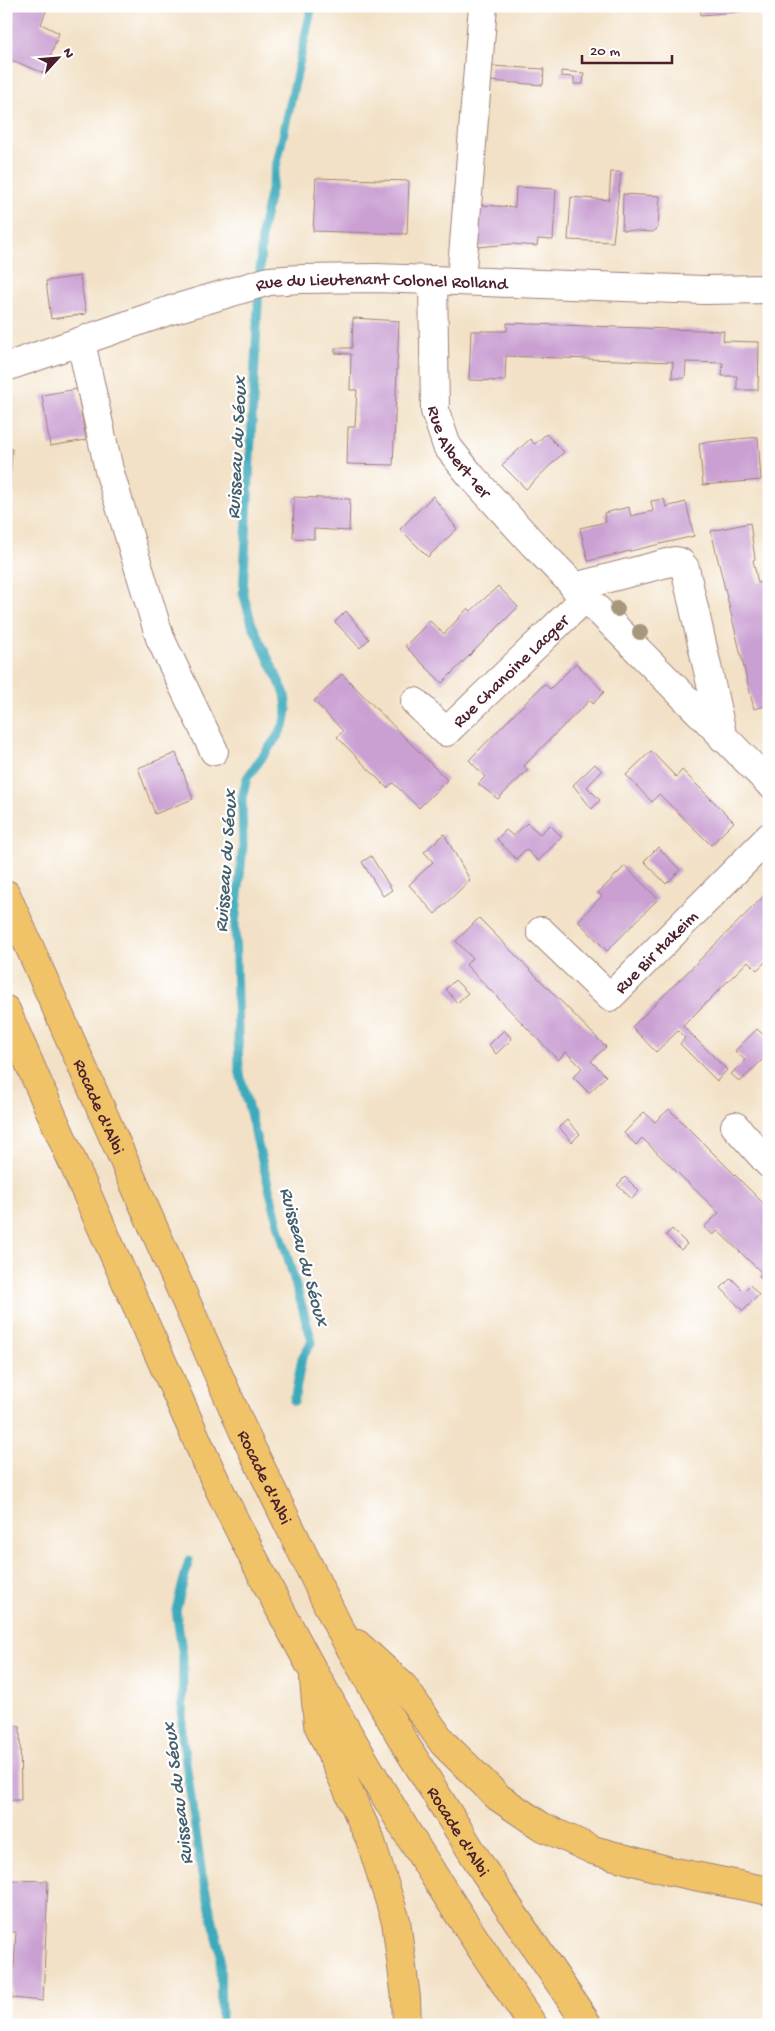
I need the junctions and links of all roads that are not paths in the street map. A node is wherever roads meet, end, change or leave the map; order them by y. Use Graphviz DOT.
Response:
graph roads {
  1 [pos="483,6"];
  2 [pos="434,280"];
  3 [pos="461,281"];
  4 [pos="769,289"];
  5 [pos="81,342"];
  6 [pos="6,367"];
  7 [pos="580,592"];
  8 [pos="415,702"];
  9 [pos="723,738"];
  10 [pos="214,751"];
  11 [pos="769,784"];
  12 [pos="769,836"];
  13 [pos="6,894"];
  14 [pos="541,931"];
  15 [pos="6,1010"];
  16 [pos="735,1126"];
  17 [pos="769,1164"];
  18 [pos="338,1626"];
  19 [pos="313,1671"];
  20 [pos="769,1891"];
  21 [pos="406,2025"];
  22 [pos="533,2025"];
  23 [pos="588,2025"];
  1 -- 3 [label="street"];
  2 -- 3 [label="street, Rue du Lieutenant Colonel Rolland"];
  2 -- 5 [label="street, Rue du Lieutenant Colonel Rolland"];
  2 -- 7 [label="street, Rue Albert 1er"];
  3 -- 4 [label="street, Rue du Lieutenant Colonel Rolland"];
  5 -- 6 [label="street, Rue du Lieutenant Colonel Rolland"];
  5 -- 10 [label="street"];
  7 -- 8 [label="street, Rue Chanoine Lacger"];
  7 -- 9 [label="street, Rue Albert 1er"];
  7 -- 9 [label="street"];
  9 -- 11 [label="street, Rue Albert 1er"];
  12 -- 14 [label="street, Rue Bir Hakeim"];
  13 -- 18 [label="highway, Rocade d'Albi"];
  15 -- 19 [label="highway"];
  16 -- 17 [label="street"];
  18 -- 20 [label="highway"];
  18 -- 23 [label="highway, Rocade d'Albi"];
  19 -- 21 [label="highway"];
  19 -- 22 [label="highway"];
}
